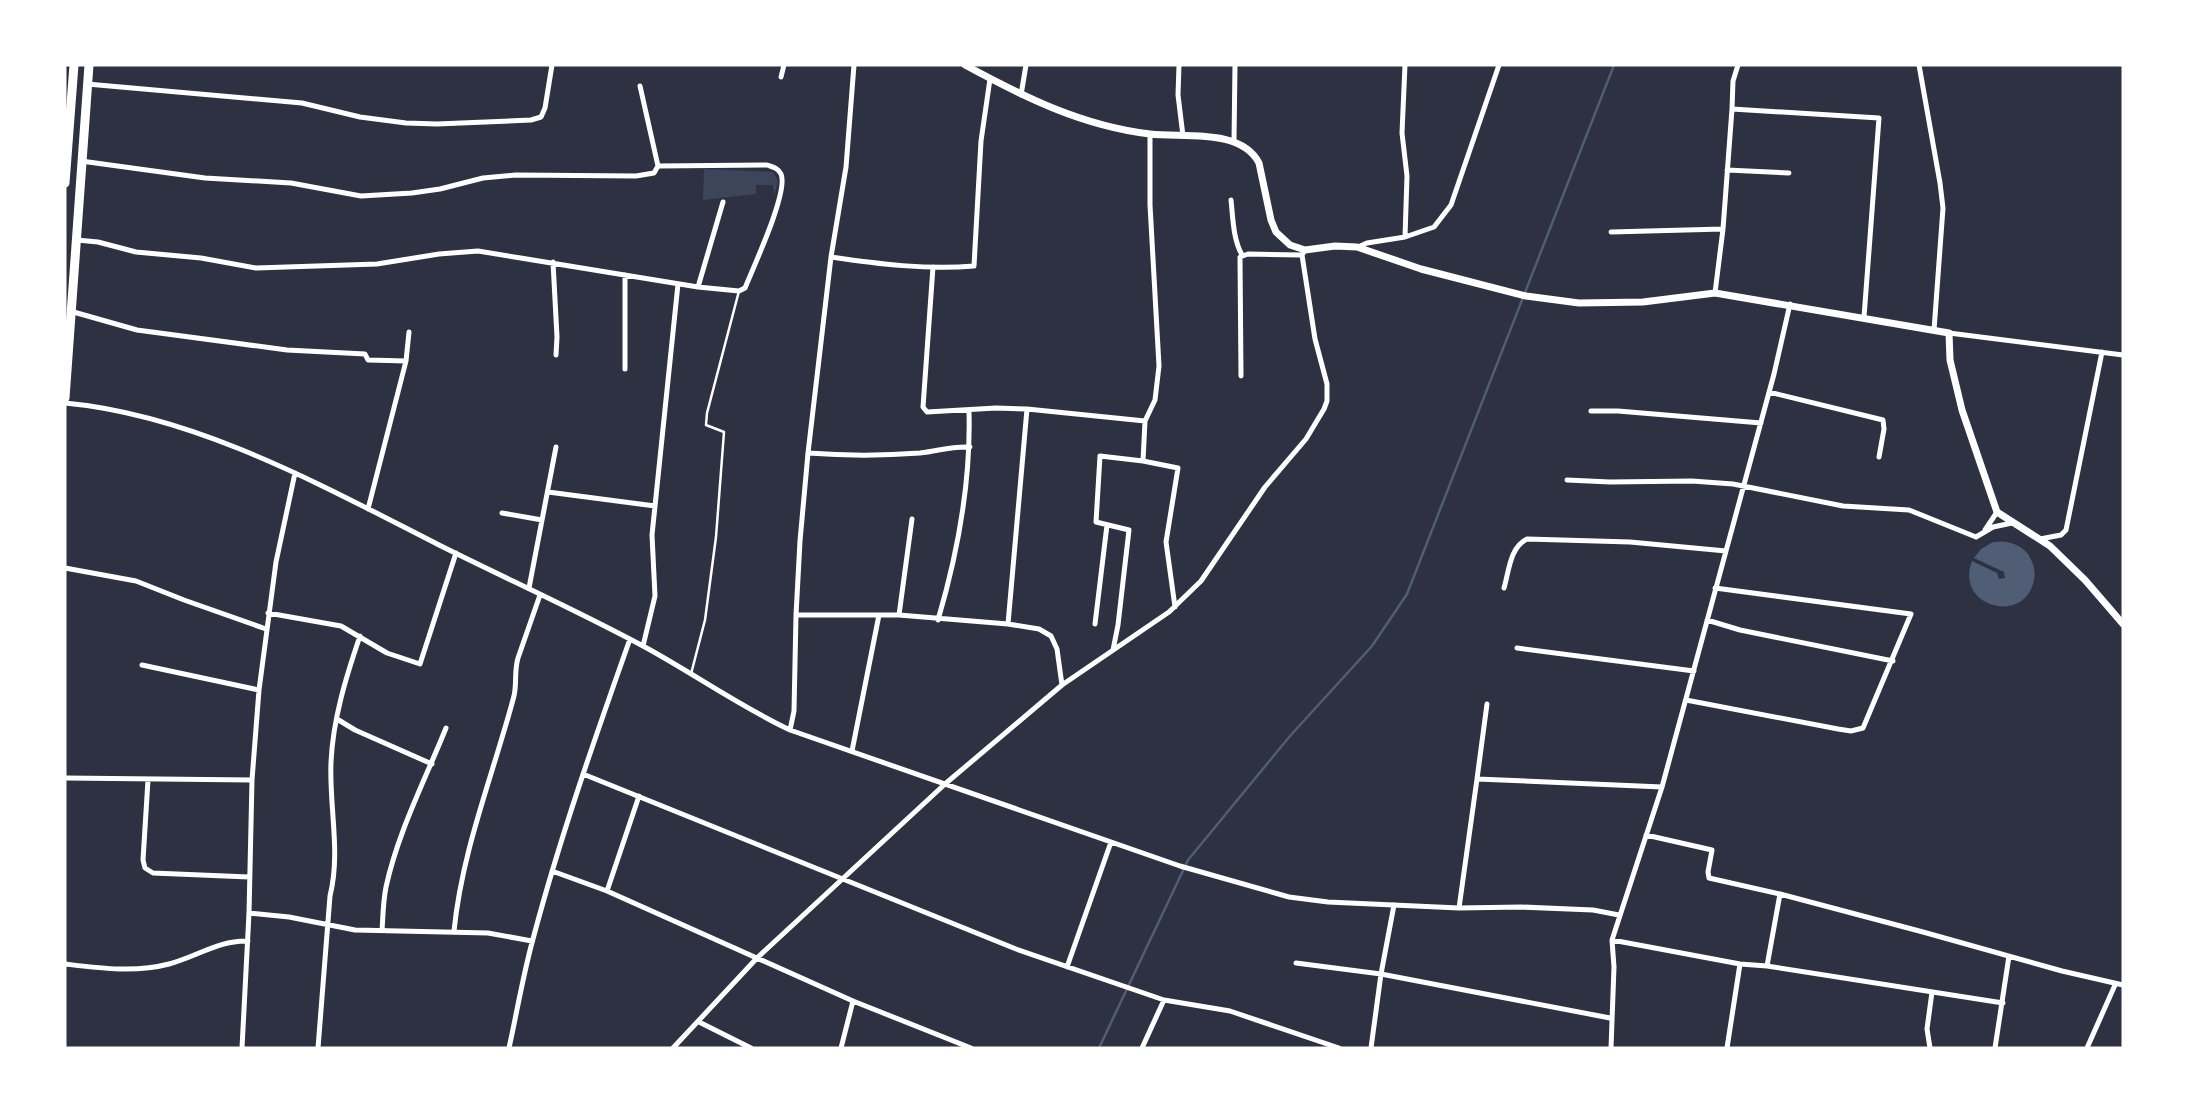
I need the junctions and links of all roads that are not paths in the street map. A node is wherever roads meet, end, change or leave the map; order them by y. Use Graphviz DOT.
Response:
graph roads {
  1 [pos="74,65"];
  2 [pos="89,65"];
  3 [pos="552,65"];
  4 [pos="784,65"];
  5 [pos="854,65"];
  6 [pos="965,65"];
  7 [pos="1026,65"];
  8 [pos="1179,65"];
  9 [pos="1235,65"];
  10 [pos="1405,65"];
  11 [pos="1499,65"];
  12 [pos="1738,65"];
  13 [pos="1919,65"];
  14 [pos="781,77"];
  15 [pos="990,79"];
  16 [pos="87,84"];
  17 [pos="640,86"];
  18 [pos="1021,95"];
  19 [pos="1732,109"];
  20 [pos="1150,134"];
  21 [pos="1183,136"];
  22 [pos="1234,141"];
  23 [pos="81,160"];
  24 [pos="658,166"];
  25 [pos="1727,170"];
  26 [pos="1788,173"];
  27 [pos="65,183"];
  28 [pos="1231,200"];
  29 [pos="723,202"];
  30 [pos="1723,229"];
  31 [pos="1611,232"];
  32 [pos="1405,237"];
  33 [pos="75,239"];
  34 [pos="1357,247"];
  35 [pos="1303,252"];
  36 [pos="1242,255"];
  37 [pos="831,257"];
  38 [pos="553,262"];
  39 [pos="933,267"];
  40 [pos="625,275"];
  41 [pos="678,284"];
  42 [pos="698,287"];
  43 [pos="739,291"];
  44 [pos="1715,293"];
  45 [pos="1790,304"];
  46 [pos="70,311"];
  47 [pos="1864,317"];
  48 [pos="1934,330"];
  49 [pos="409,332"];
  50 [pos="1949,332"];
  51 [pos="2102,352"];
  52 [pos="556,355"];
  53 [pos="2123,355"];
  54 [pos="406,361"];
  55 [pos="625,369"];
  56 [pos="1241,376"];
  57 [pos="1769,392"];
  58 [pos="65,398"];
  59 [pos="65,403"];
  60 [pos="1027,409"];
  61 [pos="968,411"];
  62 [pos="1591,411"];
  63 [pos="1145,421"];
  64 [pos="1761,423"];
  65 [pos="555,447"];
  66 [pos="970,447"];
  67 [pos="808,453"];
  68 [pos="1879,457"];
  69 [pos="1143,461"];
  70 [pos="295,473"];
  71 [pos="1567,480"];
  72 [pos="1742,486"];
  73 [pos="548,492"];
  74 [pos="655,506"];
  75 [pos="368,509"];
  76 [pos="1997,512"];
  77 [pos="502,513"];
  78 [pos="912,519"];
  79 [pos="542,520"];
  80 [pos="2015,524"];
  81 [pos="1107,525"];
  82 [pos="1983,533"];
  83 [pos="2040,539"];
  84 [pos="1726,551"];
  85 [pos="456,553"];
  86 [pos="65,568"];
  87 [pos="1504,587"];
  88 [pos="1715,588"];
  89 [pos="529,589"];
  90 [pos="540,595"];
  91 [pos="1175,607"];
  92 [pos="268,613"];
  93 [pos="796,615"];
  94 [pos="878,615"];
  95 [pos="899,615"];
  96 [pos="938,620"];
  97 [pos="1707,620"];
  98 [pos="1008,624"];
  99 [pos="1095,624"];
  100 [pos="2123,624"];
  101 [pos="266,629"];
  102 [pos="360,636"];
  103 [pos="630,639"];
  104 [pos="643,646"];
  105 [pos="1517,648"];
  106 [pos="1113,650"];
  107 [pos="1893,661"];
  108 [pos="142,665"];
  109 [pos="1693,671"];
  110 [pos="691,674"];
  111 [pos="1062,685"];
  112 [pos="259,690"];
  113 [pos="1686,700"];
  114 [pos="1487,704"];
  115 [pos="337,719"];
  116 [pos="446,728"];
  117 [pos="790,730"];
  118 [pos="852,751"];
  119 [pos="432,764"];
  120 [pos="583,774"];
  121 [pos="65,778"];
  122 [pos="1477,779"];
  123 [pos="148,780"];
  124 [pos="252,780"];
  125 [pos="945,784"];
  126 [pos="1662,787"];
  127 [pos="639,796"];
  128 [pos="1646,835"];
  129 [pos="1111,842"];
  130 [pos="552,871"];
  131 [pos="249,877"];
  132 [pos="842,878"];
  133 [pos="607,891"];
  134 [pos="1780,894"];
  135 [pos="1394,905"];
  136 [pos="1459,908"];
  137 [pos="249,913"];
  138 [pos="1619,915"];
  139 [pos="329,926"];
  140 [pos="382,931"];
  141 [pos="454,931"];
  142 [pos="1612,940"];
  143 [pos="248,941"];
  144 [pos="532,942"];
  145 [pos="2009,956"];
  146 [pos="757,958"];
  147 [pos="1296,963"];
  148 [pos="65,964"];
  149 [pos="1740,964"];
  150 [pos="1767,966"];
  151 [pos="1067,967"];
  152 [pos="1381,974"];
  153 [pos="2115,985"];
  154 [pos="2123,985"];
  155 [pos="1933,992"];
  156 [pos="1164,1000"];
  157 [pos="853,1001"];
  158 [pos="2003,1003"];
  159 [pos="1611,1018"];
  160 [pos="699,1022"];
  161 [pos="242,1048"];
  162 [pos="318,1048"];
  163 [pos="509,1048"];
  164 [pos="673,1048"];
  165 [pos="751,1048"];
  166 [pos="841,1048"];
  167 [pos="971,1048"];
  168 [pos="1142,1048"];
  169 [pos="1339,1048"];
  170 [pos="1371,1048"];
  171 [pos="1611,1048"];
  172 [pos="1727,1048"];
  173 [pos="1930,1048"];
  174 [pos="1995,1048"];
  175 [pos="2087,1048"];
  1 -- 27 [label="highway"];
  2 -- 16 [label="highway"];
  3 -- 16 [label="street"];
  4 -- 14 [label="street"];
  5 -- 37 [label="street"];
  6 -- 15 [label="street"];
  7 -- 18 [label="street"];
  8 -- 21 [label="street"];
  9 -- 22 [label="street"];
  10 -- 32 [label="street"];
  11 -- 32 [label="street"];
  12 -- 19 [label="street"];
  13 -- 48 [label="street"];
  15 -- 18 [label="street"];
  15 -- 39 [label="street"];
  16 -- 23 [label="highway"];
  17 -- 24 [label="street"];
  18 -- 20 [label="street"];
  19 -- 25 [label="street"];
  19 -- 47 [label="street"];
  20 -- 21 [label="street"];
  20 -- 63 [label="street"];
  21 -- 22 [label="street"];
  22 -- 35 [label="street"];
  23 -- 24 [label="street"];
  23 -- 33 [label="highway"];
  24 -- 43 [label="street"];
  25 -- 26 [label="street"];
  25 -- 30 [label="street"];
  28 -- 36 [label="street"];
  29 -- 42 [label="street"];
  30 -- 31 [label="street"];
  30 -- 44 [label="street"];
  32 -- 34 [label="street"];
  33 -- 38 [label="street"];
  33 -- 46 [label="highway"];
  34 -- 35 [label="street"];
  34 -- 44 [label="street"];
  35 -- 36 [label="street"];
  35 -- 91 [label="street"];
  36 -- 56 [label="street"];
  37 -- 39 [label="street"];
  37 -- 67 [label="street"];
  38 -- 40 [label="street"];
  38 -- 52 [label="street"];
  39 -- 61 [label="street"];
  40 -- 41 [label="street"];
  40 -- 55 [label="street"];
  41 -- 42 [label="street"];
  41 -- 74 [label="street"];
  42 -- 43 [label="street"];
  43 -- 110 [label="lane"];
  44 -- 45 [label="street"];
  45 -- 47 [label="street"];
  45 -- 57 [label="street"];
  46 -- 54 [label="street"];
  46 -- 58 [label="highway"];
  47 -- 48 [label="street"];
  48 -- 50 [label="street"];
  49 -- 54 [label="street"];
  50 -- 51 [label="street"];
  50 -- 76 [label="street"];
  51 -- 53 [label="street"];
  51 -- 83 [label="street"];
  54 -- 75 [label="street"];
  57 -- 64 [label="street"];
  57 -- 68 [label="street"];
  59 -- 70 [label="street"];
  60 -- 61 [label="street"];
  60 -- 63 [label="street"];
  60 -- 98 [label="street"];
  61 -- 66 [label="street"];
  62 -- 64 [label="street"];
  63 -- 69 [label="street"];
  64 -- 72 [label="street"];
  65 -- 73 [label="street"];
  66 -- 67 [label="street"];
  66 -- 96 [label="street"];
  67 -- 93 [label="street"];
  69 -- 81 [label="street"];
  69 -- 91 [label="street"];
  70 -- 75 [label="street"];
  70 -- 92 [label="street"];
  71 -- 72 [label="street"];
  72 -- 82 [label="street"];
  72 -- 84 [label="street"];
  73 -- 74 [label="street"];
  73 -- 79 [label="street"];
  74 -- 104 [label="street"];
  75 -- 85 [label="street"];
  76 -- 80 [label="street"];
  76 -- 82 [label="street"];
  77 -- 79 [label="street"];
  78 -- 95 [label="street"];
  79 -- 89 [label="street"];
  80 -- 82 [label="street"];
  80 -- 83 [label="street"];
  81 -- 99 [label="street"];
  81 -- 106 [label="street"];
  83 -- 100 [label="street"];
  84 -- 87 [label="street"];
  84 -- 88 [label="street"];
  85 -- 89 [label="street"];
  85 -- 102 [label="street"];
  86 -- 101 [label="street"];
  88 -- 97 [label="street"];
  88 -- 107 [label="street"];
  89 -- 90 [label="street"];
  90 -- 103 [label="street"];
  90 -- 141 [label="street"];
  91 -- 106 [label="street"];
  92 -- 101 [label="street"];
  92 -- 102 [label="street"];
  93 -- 94 [label="street"];
  93 -- 117 [label="street"];
  94 -- 95 [label="street"];
  94 -- 118 [label="street"];
  95 -- 96 [label="street"];
  96 -- 98 [label="street"];
  97 -- 107 [label="street"];
  97 -- 109 [label="street"];
  98 -- 111 [label="street"];
  101 -- 112 [label="street"];
  102 -- 115 [label="street"];
  103 -- 104 [label="street"];
  103 -- 120 [label="street"];
  104 -- 110 [label="street"];
  105 -- 109 [label="street"];
  106 -- 111 [label="street"];
  107 -- 113 [label="street"];
  108 -- 112 [label="street"];
  109 -- 113 [label="street"];
  110 -- 117 [label="street"];
  111 -- 125 [label="street"];
  112 -- 124 [label="street"];
  113 -- 126 [label="street"];
  114 -- 122 [label="street"];
  115 -- 119 [label="street"];
  115 -- 139 [label="street"];
  116 -- 119 [label="street"];
  117 -- 118 [label="street"];
  118 -- 125 [label="street"];
  119 -- 140 [label="street"];
  120 -- 127 [label="street"];
  120 -- 130 [label="street"];
  121 -- 123 [label="street"];
  122 -- 126 [label="street"];
  122 -- 136 [label="street"];
  123 -- 124 [label="street"];
  123 -- 131 [label="street"];
  124 -- 131 [label="street"];
  125 -- 129 [label="street"];
  125 -- 132 [label="street"];
  126 -- 128 [label="street"];
  127 -- 132 [label="street"];
  127 -- 133 [label="street"];
  128 -- 134 [label="street"];
  128 -- 138 [label="street"];
  129 -- 135 [label="street"];
  129 -- 151 [label="street"];
  130 -- 133 [label="street"];
  130 -- 144 [label="street"];
  131 -- 137 [label="street"];
  132 -- 146 [label="street"];
  132 -- 151 [label="street"];
  133 -- 146 [label="street"];
  134 -- 145 [label="street"];
  134 -- 150 [label="street"];
  135 -- 136 [label="street"];
  135 -- 152 [label="street"];
  136 -- 138 [label="street"];
  137 -- 139 [label="street"];
  137 -- 143 [label="street"];
  138 -- 142 [label="street"];
  139 -- 140 [label="street"];
  139 -- 162 [label="street"];
  140 -- 141 [label="street"];
  141 -- 144 [label="street"];
  142 -- 149 [label="street"];
  142 -- 159 [label="street"];
  143 -- 148 [label="street"];
  143 -- 161 [label="street"];
  144 -- 163 [label="street"];
  145 -- 153 [label="street"];
  145 -- 158 [label="street"];
  146 -- 157 [label="street"];
  146 -- 160 [label="street"];
  147 -- 152 [label="street"];
  149 -- 150 [label="street"];
  149 -- 172 [label="street"];
  150 -- 155 [label="street"];
  151 -- 156 [label="street"];
  152 -- 159 [label="street"];
  152 -- 170 [label="street"];
  153 -- 154 [label="street"];
  153 -- 175 [label="street"];
  155 -- 158 [label="street"];
  155 -- 173 [label="street"];
  156 -- 168 [label="street"];
  156 -- 169 [label="street"];
  157 -- 166 [label="street"];
  157 -- 167 [label="street"];
  158 -- 174 [label="street"];
  159 -- 171 [label="street"];
  160 -- 164 [label="street"];
  160 -- 165 [label="street"];
}
